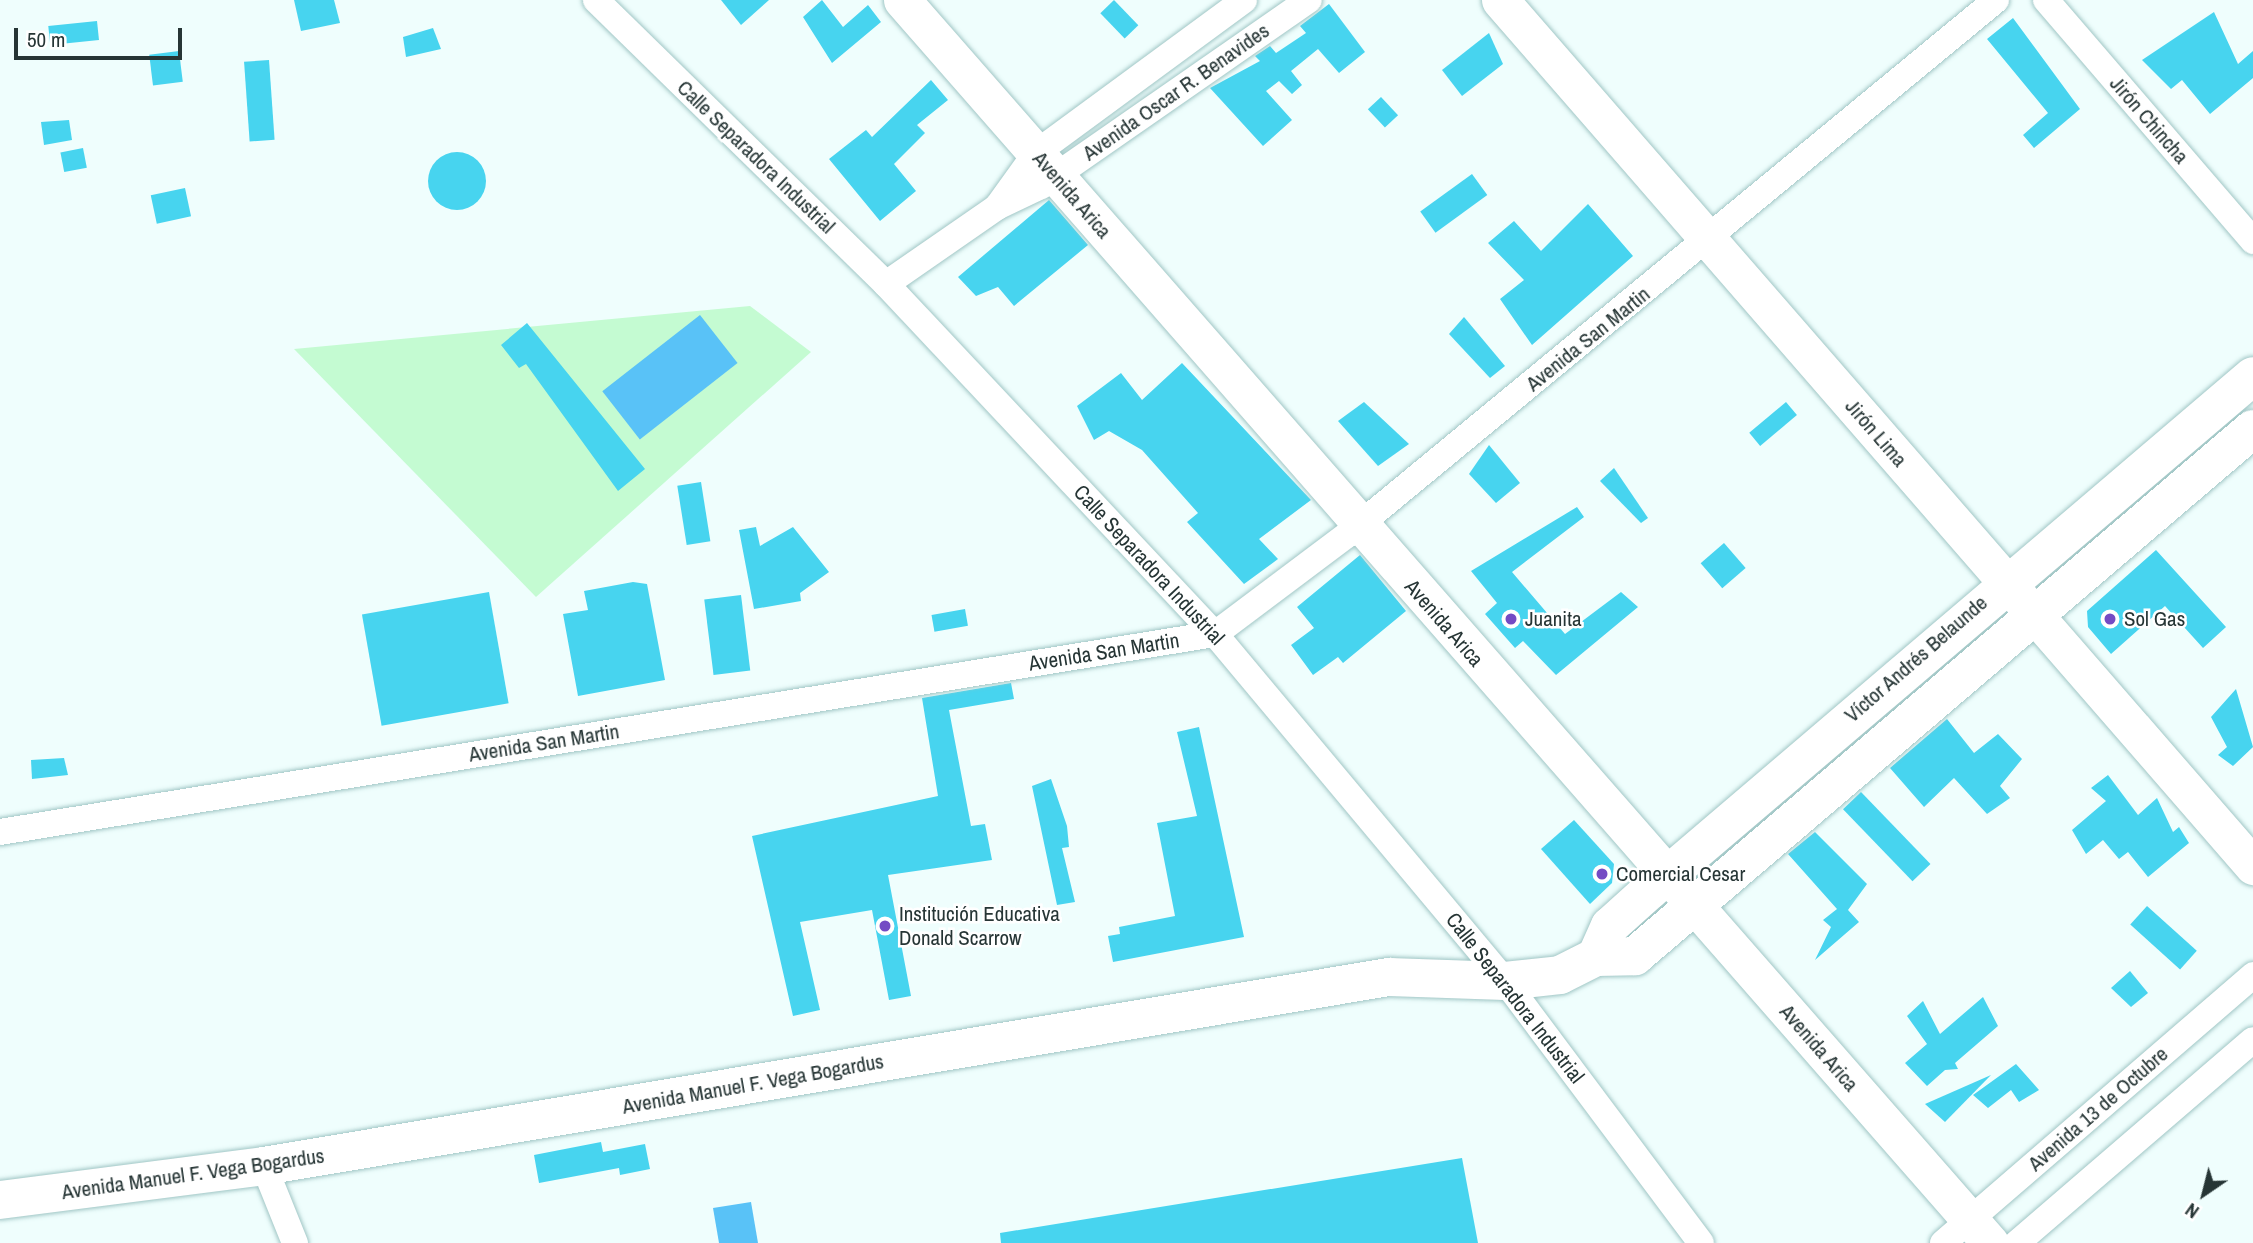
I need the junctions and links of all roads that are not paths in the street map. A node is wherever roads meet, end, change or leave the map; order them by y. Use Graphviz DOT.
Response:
graph roads {
  1 [pos="596,0"];
  2 [pos="875,0"];
  3 [pos="902,0"];
  4 [pos="1244,0"];
  5 [pos="1309,0"];
  6 [pos="1500,0"];
  7 [pos="1996,0"];
  8 [pos="2046,0"];
  9 [pos="1038,170"];
  10 [pos="1709,241"];
  11 [pos="2253,241"];
  12 [pos="886,284"];
  13 [pos="2253,376"];
  14 [pos="2253,429"];
  15 [pos="1353,530"];
  16 [pos="2006,582"];
  17 [pos="2033,613"];
  18 [pos="1215,634"];
  19 [pos="0,832"];
  20 [pos="2253,866"];
  21 [pos="1658,883"];
  22 [pos="1687,914"];
  23 [pos="1596,957"];
  24 [pos="2253,975"];
  25 [pos="1505,981"];
  26 [pos="2253,1040"];
  27 [pos="264,1166"];
  28 [pos="0,1200"];
  29 [pos="1963,1237"];
  30 [pos="295,1243"];
  31 [pos="1701,1243"];
  32 [pos="2017,1243"];
  1 -- 12 [label="street, Calle Separadora Industrial"];
  2 -- 9 [label="street, Avenida Arica"];
  3 -- 9 [label="street, Avenida Arica"];
  4 -- 9 [label="street, Avenida Oscar R. Benavides"];
  5 -- 9 [label="street, Avenida Oscar R. Benavides"];
  6 -- 10 [label="street, Jirón Lima"];
  7 -- 10 [label="street, Avenida San Martin"];
  8 -- 11 [label="street, Jirón Chincha"];
  9 -- 12 [label="street, Avenida Oscar R. Benavides"];
  9 -- 15 [label="street, Avenida Arica"];
  10 -- 15 [label="street, Avenida San Martin"];
  10 -- 16 [label="street, Jirón Lima"];
  12 -- 18 [label="street, Calle Separadora Industrial"];
  13 -- 16 [label="main road, Víctor Andrés Belaunde"];
  14 -- 17 [label="main road, Víctor Andrés Belaunde"];
  15 -- 18 [label="street, Avenida San Martin"];
  15 -- 21 [label="street, Avenida Arica"];
  16 -- 17 [label="street, Jirón Lima"];
  16 -- 21 [label="main road, Víctor Andrés Belaunde"];
  17 -- 20 [label="street, Jirón Lima"];
  17 -- 22 [label="main road, Víctor Andrés Belaunde"];
  18 -- 19 [label="street, Avenida San Martin"];
  18 -- 25 [label="street, Calle Separadora Industrial"];
  21 -- 22 [label="street, Avenida Arica"];
  21 -- 23 [label="main road, Víctor Andrés Belaunde"];
  22 -- 23 [label="main road, Víctor Andrés Belaunde"];
  22 -- 29 [label="street, Avenida Arica"];
  23 -- 25 [label="main road, Víctor Andrés Belaunde"];
  24 -- 29 [label="street, Avenida 13 de Octubre"];
  25 -- 27 [label="main road, Avenida Manuel F. Vega Bogardus"];
  25 -- 31 [label="street, Calle Separadora Industrial"];
  26 -- 32 [label="street"];
  27 -- 28 [label="main road, Avenida Manuel F. Vega Bogardus"];
  27 -- 30 [label="street"];
}
